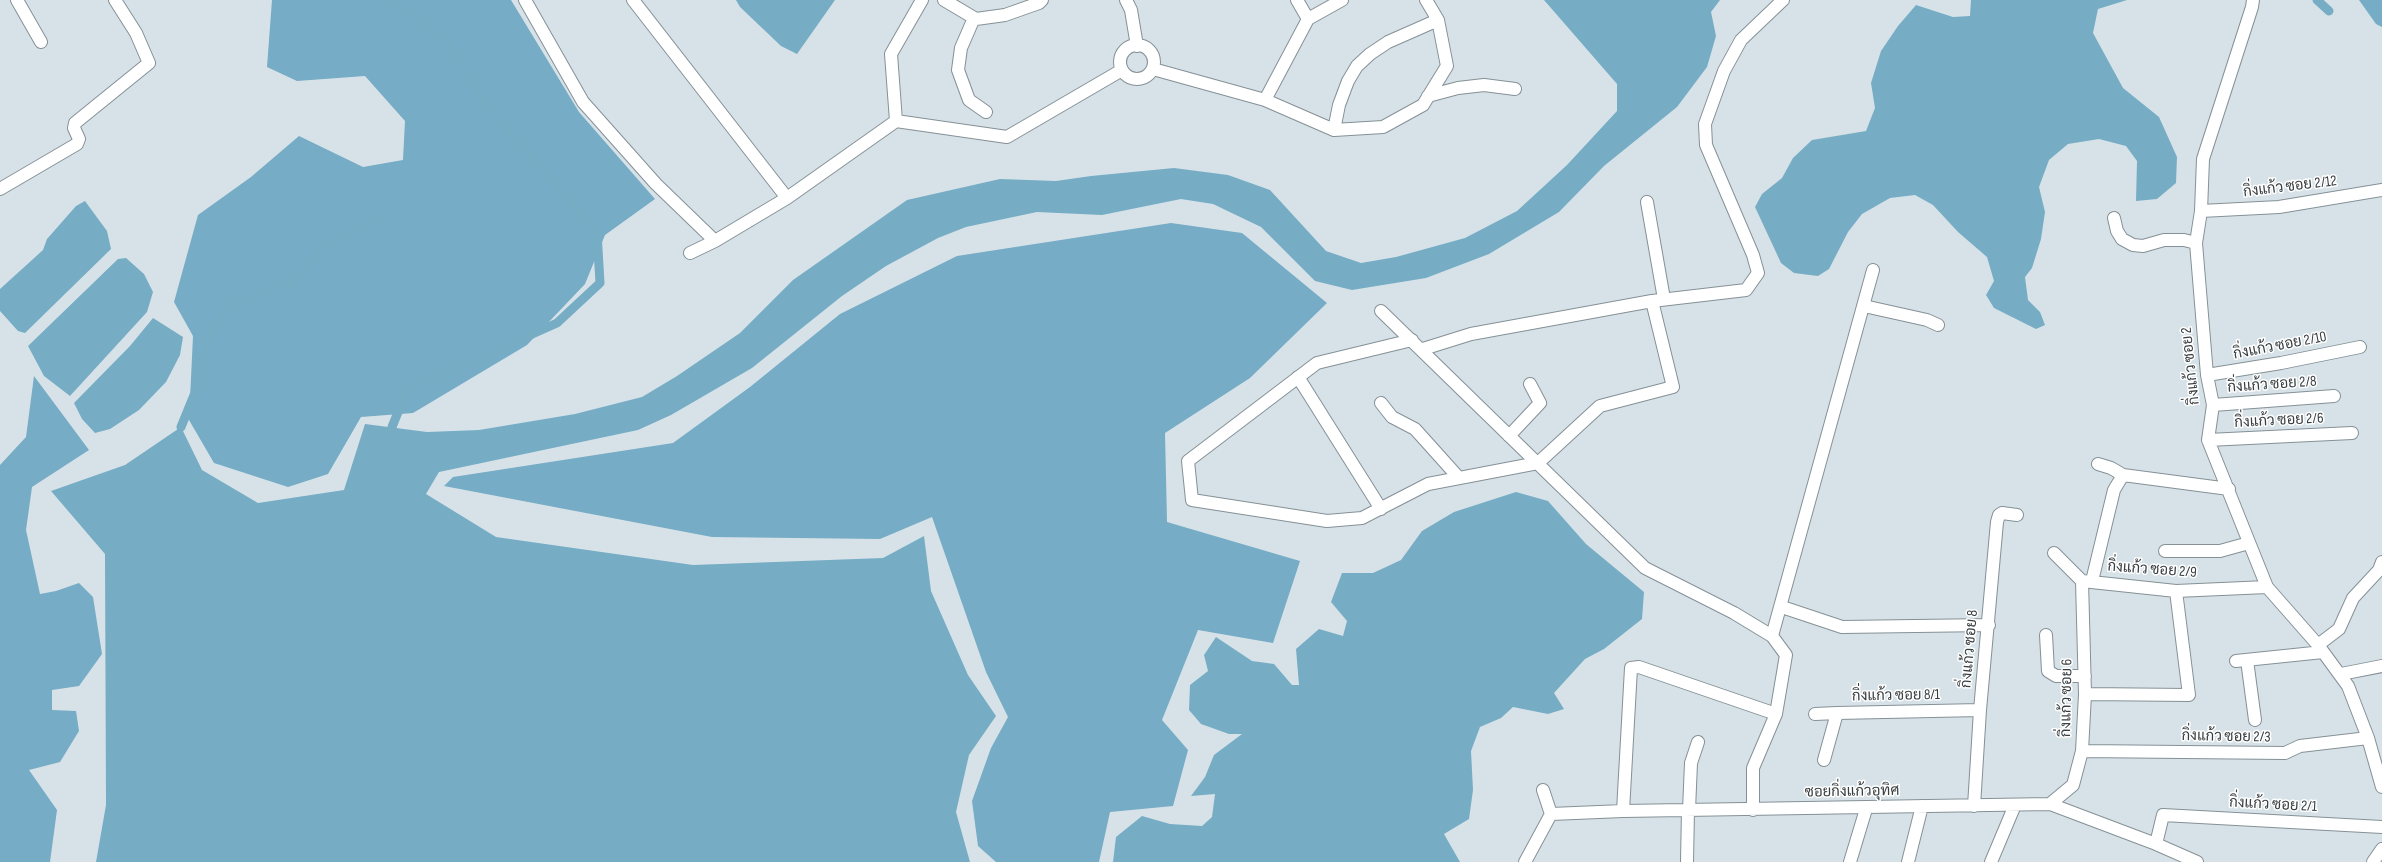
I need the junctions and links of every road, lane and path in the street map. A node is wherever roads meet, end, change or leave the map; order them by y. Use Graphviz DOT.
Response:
graph roads {
  1 [pos="17,0"];
  2 [pos="115,0"];
  3 [pos="524,0"];
  4 [pos="633,0"];
  5 [pos="922,0"];
  6 [pos="944,0"];
  7 [pos="1042,0"];
  8 [pos="1126,0"];
  9 [pos="1297,0"];
  10 [pos="1342,0"];
  11 [pos="1426,0"];
  12 [pos="1783,0"];
  13 [pos="2253,0"];
  14 [pos="974,18"];
  15 [pos="1308,19"];
  16 [pos="1438,20"];
  17 [pos="42,42"];
  18 [pos="1136,46"];
  19 [pos="1153,69"];
  20 [pos="1122,70"];
  21 [pos="1515,89"];
  22 [pos="1428,96"];
  23 [pos="1265,100"];
  24 [pos="986,112"];
  25 [pos="896,121"];
  26 [pos="1334,130"];
  27 [pos="0,189"];
  28 [pos="2382,190"];
  29 [pos="787,198"];
  30 [pos="1647,202"];
  31 [pos="2201,211"];
  32 [pos="2114,218"];
  33 [pos="715,241"];
  34 [pos="2196,243"];
  35 [pos="690,253"];
  36 [pos="1873,270"];
  37 [pos="1664,299"];
  38 [pos="1652,301"];
  39 [pos="1864,306"];
  40 [pos="1381,311"];
  41 [pos="1938,325"];
  42 [pos="1412,340"];
  43 [pos="2360,347"];
  44 [pos="1423,349"];
  45 [pos="2207,375"];
  46 [pos="1298,377"];
  47 [pos="1530,384"];
  48 [pos="2334,396"];
  49 [pos="1381,403"];
  50 [pos="2213,405"];
  51 [pos="2352,433"];
  52 [pos="1509,436"];
  53 [pos="2208,440"];
  54 [pos="1538,464"];
  55 [pos="2098,464"];
  56 [pos="2123,475"];
  57 [pos="1459,478"];
  58 [pos="2229,489"];
  59 [pos="1381,509"];
  60 [pos="2017,515"];
  61 [pos="2250,543"];
  62 [pos="2165,551"];
  63 [pos="2054,553"];
  64 [pos="2382,562"];
  65 [pos="2087,581"];
  66 [pos="2267,587"];
  67 [pos="2176,591"];
  68 [pos="1782,607"];
  69 [pos="1989,625"];
  70 [pos="2046,635"];
  71 [pos="1772,636"];
  72 [pos="2321,648"];
  73 [pos="2382,666"];
  74 [pos="2341,674"];
  75 [pos="2085,676"];
  76 [pos="2085,694"];
  77 [pos="1980,710"];
  78 [pos="1837,713"];
  79 [pos="1776,714"];
  80 [pos="1815,714"];
  81 [pos="2255,720"];
  82 [pos="2368,738"];
  83 [pos="1698,742"];
  84 [pos="2082,751"];
  85 [pos="1824,760"];
  86 [pos="2382,787"];
  87 [pos="1543,790"];
  88 [pos="2050,804"];
  89 [pos="2015,805"];
  90 [pos="1922,806"];
  91 [pos="1974,806"];
  92 [pos="1866,809"];
  93 [pos="1688,810"];
  94 [pos="1753,810"];
  95 [pos="1623,811"];
  96 [pos="1551,814"];
  97 [pos="2382,827"];
  98 [pos="2156,844"];
  99 [pos="2382,849"];
  100 [pos="2175,857"];
  101 [pos="1524,862"];
  102 [pos="1687,862"];
  103 [pos="1850,862"];
  104 [pos="1908,862"];
  105 [pos="1991,862"];
  106 [pos="2197,862"];
  107 [pos="2373,862"];
  1 -- 17 [label="street"];
  2 -- 27 [label="street"];
  3 -- 33 [label="street"];
  4 -- 29 [label="street"];
  5 -- 25 [label="street"];
  6 -- 14 [label="street"];
  7 -- 14 [label="street"];
  8 -- 18 [label="street"];
  9 -- 15 [label="street"];
  10 -- 15 [label="street"];
  11 -- 16 [label="street"];
  12 -- 37 [label="street"];
  13 -- 31 [label="street, กิ่งแก้ว ซอย 2"];
  14 -- 24 [label="street"];
  15 -- 23 [label="street"];
  16 -- 22 [label="street"];
  16 -- 26 [label="street"];
  18 -- 19 [label="street"];
  18 -- 20 [label="street"];
  19 -- 20 [label="street"];
  19 -- 23 [label="street"];
  20 -- 25 [label="street"];
  21 -- 22 [label="street"];
  22 -- 26 [label="street"];
  23 -- 26 [label="street"];
  25 -- 29 [label="street"];
  28 -- 31 [label="street, กิ่งแก้ว ซอย 2/12"];
  29 -- 33 [label="street"];
  30 -- 37 [label="street"];
  31 -- 34 [label="street, กิ่งแก้ว ซอย 2"];
  32 -- 34 [label="street"];
  33 -- 35 [label="street"];
  34 -- 45 [label="street, กิ่งแก้ว ซอย 2"];
  36 -- 39 [label="street"];
  37 -- 38 [label="street"];
  38 -- 44 [label="street"];
  38 -- 54 [label="street"];
  39 -- 41 [label="street"];
  39 -- 68 [label="street"];
  40 -- 42 [label="street"];
  42 -- 44 [label="street"];
  42 -- 46 [label="street"];
  43 -- 45 [label="street, กิ่งแก้ว ซอย 2/10"];
  44 -- 52 [label="street"];
  45 -- 50 [label="street, กิ่งแก้ว ซอย 2"];
  46 -- 59 [label="street"];
  46 -- 59 [label="street"];
  47 -- 52 [label="street"];
  48 -- 50 [label="street, กิ่งแก้ว ซอย 2/8"];
  49 -- 57 [label="street"];
  50 -- 53 [label="street, กิ่งแก้ว ซอย 2"];
  51 -- 53 [label="street, กิ่งแก้ว ซอย 2/6"];
  52 -- 54 [label="street"];
  53 -- 58 [label="street"];
  54 -- 57 [label="street"];
  54 -- 71 [label="street"];
  55 -- 56 [label="street"];
  56 -- 58 [label="street"];
  56 -- 65 [label="street, กิ่งแก้ว ซอย 6"];
  57 -- 59 [label="street"];
  58 -- 61 [label="street"];
  60 -- 69 [label="street, กิ่งแก้ว ซอย 8"];
  61 -- 62 [label="street"];
  61 -- 66 [label="street"];
  63 -- 65 [label="street"];
  64 -- 72 [label="street"];
  65 -- 67 [label="street, กิ่งแก้ว ซอย 2/9"];
  65 -- 75 [label="street, กิ่งแก้ว ซอย 6"];
  66 -- 67 [label="street, กิ่งแก้ว ซอย 2/9"];
  66 -- 72 [label="street"];
  67 -- 76 [label="street"];
  68 -- 69 [label="street"];
  68 -- 71 [label="street"];
  69 -- 77 [label="street, กิ่งแก้ว ซอย 8"];
  70 -- 75 [label="street"];
  71 -- 79 [label="street"];
  72 -- 74 [label="street"];
  72 -- 81 [label="street"];
  73 -- 74 [label="street"];
  74 -- 82 [label="street"];
  75 -- 76 [label="street, กิ่งแก้ว ซอย 6"];
  76 -- 84 [label="street, กิ่งแก้ว ซอย 6"];
  77 -- 78 [label="street, กิ่งแก้ว ซอย 8/1"];
  77 -- 91 [label="street, กิ่งแก้ว ซอย 8"];
  78 -- 80 [label="street, กิ่งแก้ว ซอย 8/1"];
  78 -- 85 [label="street"];
  79 -- 94 [label="street"];
  79 -- 95 [label="street"];
  82 -- 84 [label="street, กิ่งแก้ว ซอย 2/3"];
  82 -- 86 [label="street"];
  83 -- 93 [label="street"];
  84 -- 88 [label="street, กิ่งแก้ว ซอย 6"];
  87 -- 96 [label="street"];
  88 -- 89 [label="street, ซอยกิ่งแก้วอุทิศ"];
  88 -- 98 [label="street, ซอยกิ่งแก้วอุทิศ"];
  89 -- 91 [label="street, ซอยกิ่งแก้วอุทิศ"];
  89 -- 105 [label="street"];
  90 -- 91 [label="street, ซอยกิ่งแก้วอุทิศ"];
  90 -- 92 [label="street, ซอยกิ่งแก้วอุทิศ"];
  90 -- 104 [label="street"];
  92 -- 94 [label="street, ซอยกิ่งแก้วอุทิศ"];
  92 -- 103 [label="street"];
  93 -- 94 [label="street, ซอยกิ่งแก้วอุทิศ"];
  93 -- 95 [label="street, ซอยกิ่งแก้วอุทิศ"];
  93 -- 102 [label="street"];
  95 -- 96 [label="street, ซอยกิ่งแก้วอุทิศ"];
  96 -- 101 [label="street"];
  97 -- 98 [label="street, กิ่งแก้ว ซอย 2/1"];
  98 -- 100 [label="street, ซอยกิ่งแก้วอุทิศ"];
  99 -- 107 [label="street"];
  100 -- 106 [label="street, ซอยกิ่งแก้วอุทิศ"];
}
